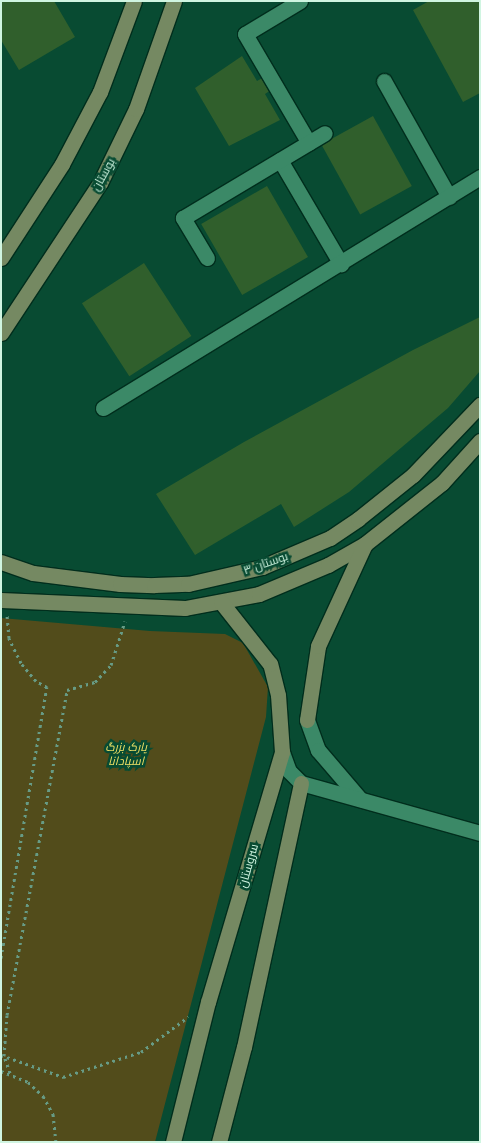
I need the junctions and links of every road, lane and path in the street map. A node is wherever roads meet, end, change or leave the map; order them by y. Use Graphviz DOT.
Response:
graph roads {
  1 [pos="134,1"];
  2 [pos="174,1"];
  3 [pos="300,1"];
  4 [pos="384,81"];
  5 [pos="324,133"];
  6 [pos="309,143"];
  7 [pos="280,160"];
  8 [pos="480,177"];
  9 [pos="449,197"];
  10 [pos="1,258"];
  11 [pos="207,258"];
  12 [pos="341,264"];
  13 [pos="1,333"];
  14 [pos="480,405"];
  15 [pos="103,408"];
  16 [pos="480,441"];
  17 [pos="365,544"];
  18 [pos="1,562"];
  19 [pos="3,601"];
  20 [pos="221,602"];
  21 [pos="128,608"];
  22 [pos="282,752"];
  23 [pos="301,783"];
  24 [pos="361,800"];
  25 [pos="480,833"];
  26 [pos="1,958"];
  27 [pos="208,1002"];
  28 [pos="2,1055"];
  29 [pos="1,1071"];
  30 [pos="10,1073"];
  31 [pos="56,1142"];
  32 [pos="173,1142"];
  33 [pos="220,1142"];
  1 -- 10 [label="street"];
  2 -- 13 [label="street, بوستان"];
  3 -- 6 [label="street"];
  4 -- 9 [label="street"];
  5 -- 6 [label="street"];
  6 -- 7 [label="street"];
  7 -- 11 [label="street"];
  7 -- 12 [label="street"];
  8 -- 9 [label="street"];
  9 -- 12 [label="street"];
  12 -- 15 [label="street"];
  14 -- 18 [label="street, بوستان ۳"];
  16 -- 17 [label="street, بوستان ۳"];
  17 -- 20 [label="street, بوستان ۳"];
  17 -- 24 [label="street"];
  19 -- 21 [label="street, بوستان ۳"];
  19 -- 26 [label="path"];
  20 -- 21 [label="street, بوستان ۳"];
  20 -- 22 [label="street, سروستان"];
  21 -- 28 [label="path"];
  22 -- 23 [label="street"];
  22 -- 27 [label="street, سروستان"];
  23 -- 24 [label="street"];
  23 -- 33 [label="street"];
  24 -- 25 [label="street"];
  27 -- 28 [label="path"];
  27 -- 32 [label="street, سروستان"];
  28 -- 30 [label="path"];
  29 -- 30 [label="path"];
  30 -- 31 [label="path"];
}
